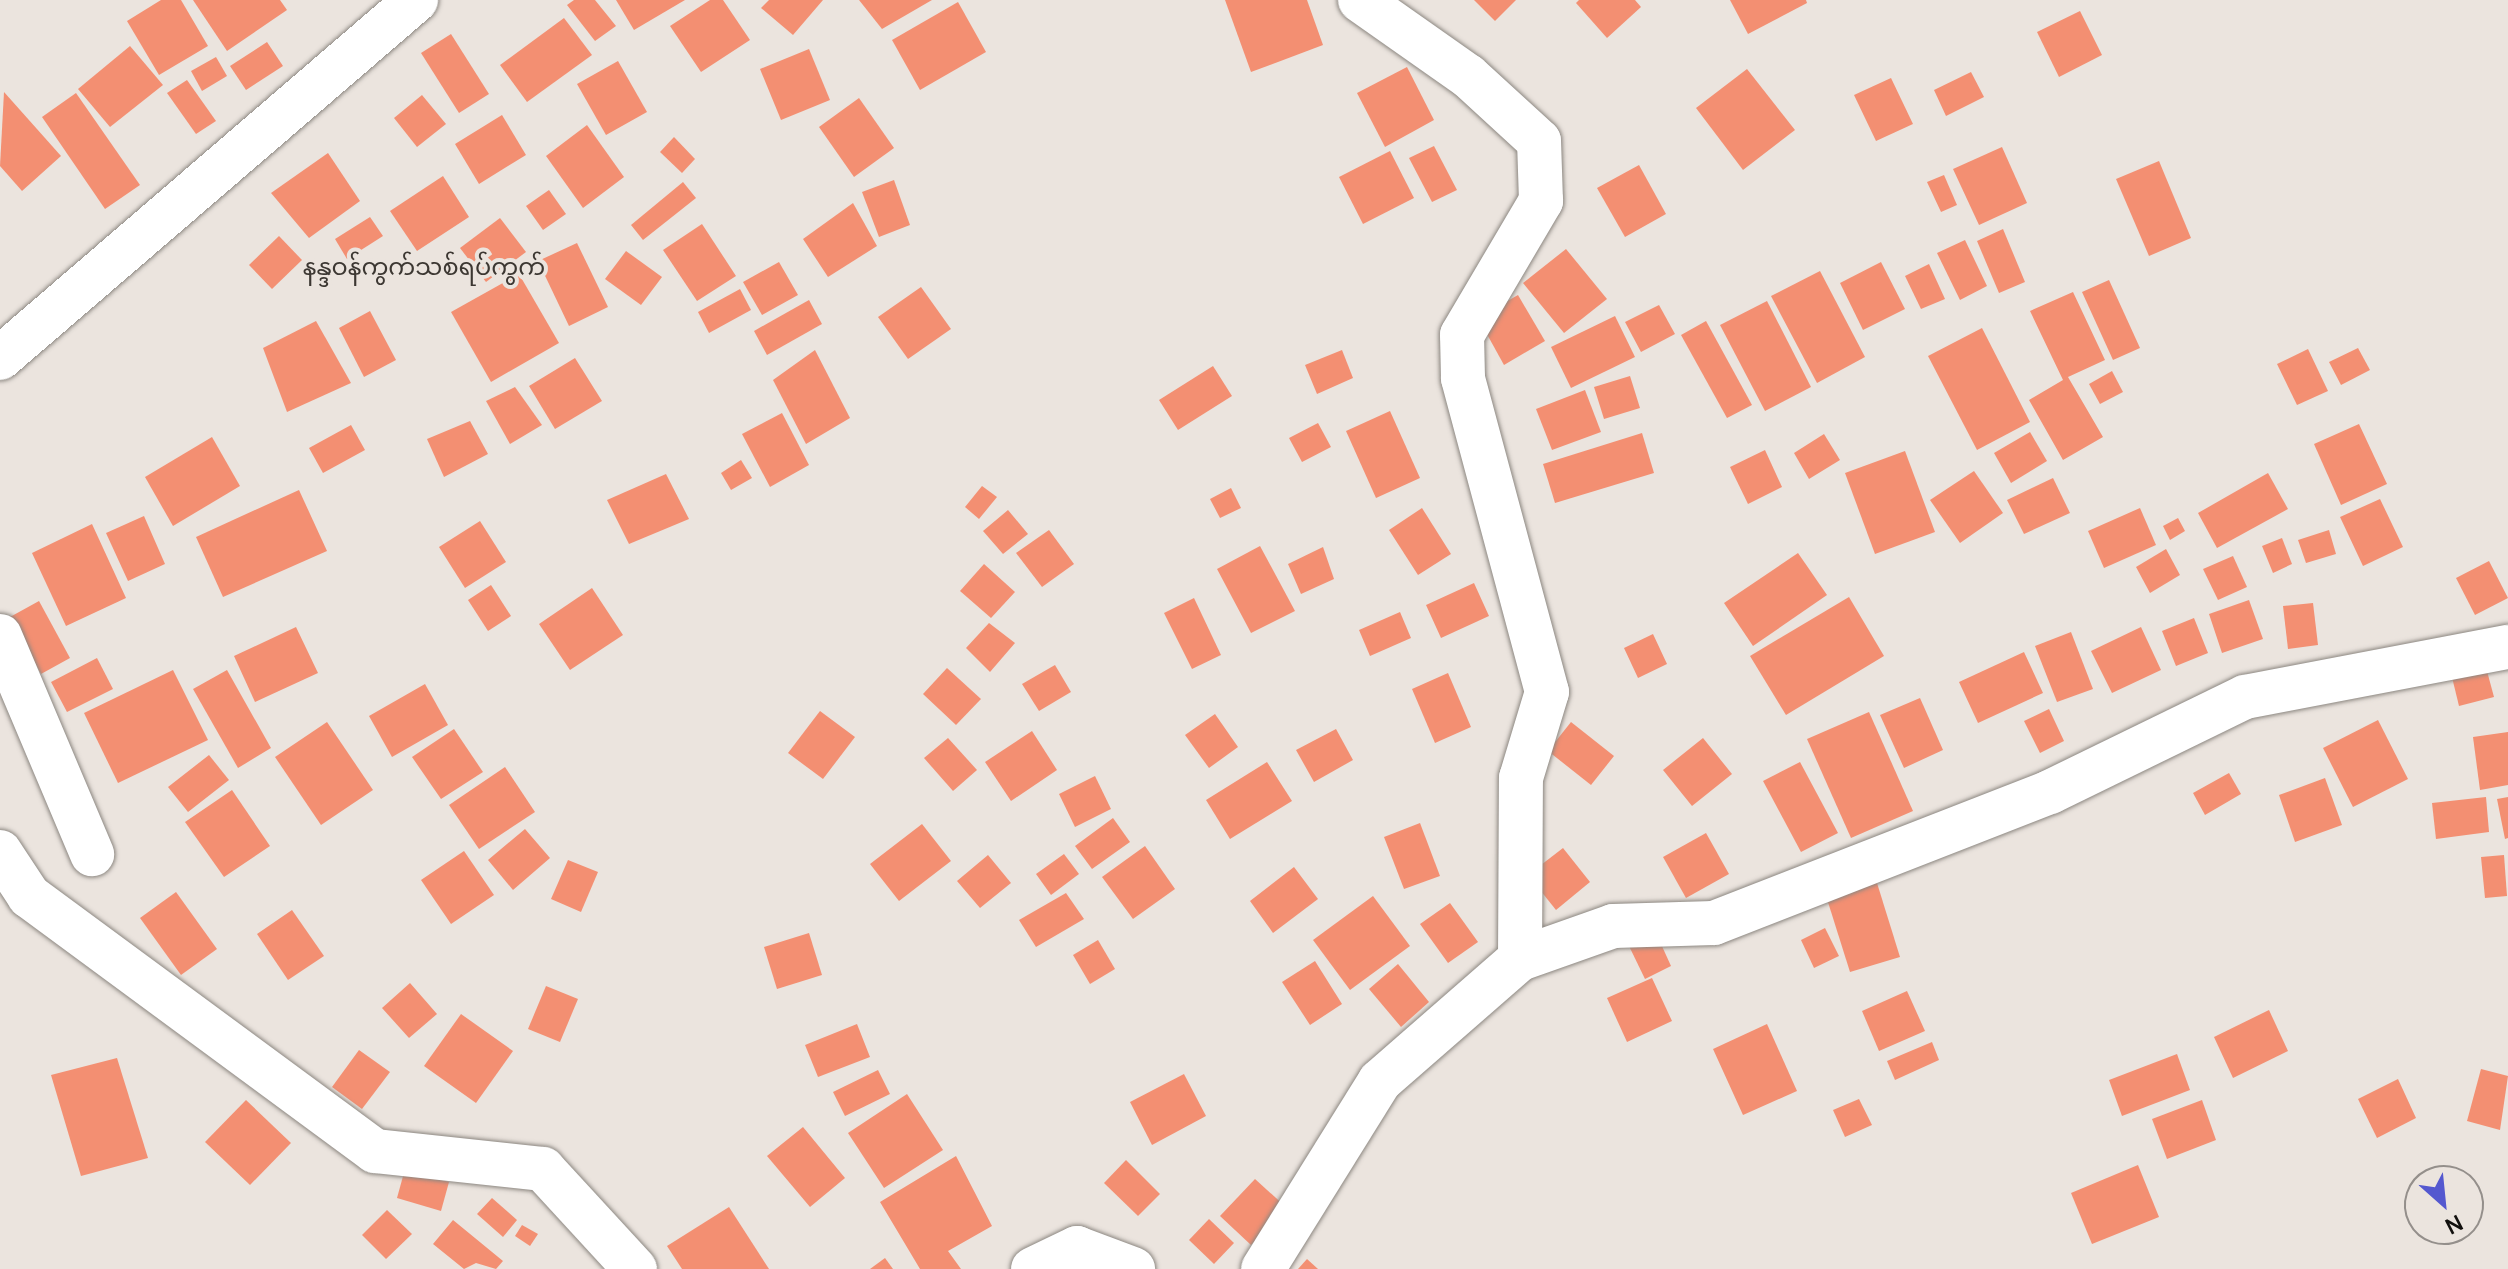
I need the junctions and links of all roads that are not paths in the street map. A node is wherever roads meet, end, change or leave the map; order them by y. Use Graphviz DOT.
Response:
graph roads {
  1 [pos="416,0"];
  2 [pos="1360,0"];
  3 [pos="368,18"];
  4 [pos="0,358"];
  5 [pos="0,636"];
  6 [pos="2508,647"];
  7 [pos="0,852"];
  8 [pos="92,854"];
  9 [pos="1520,959"];
  10 [pos="635,1269"];
  11 [pos="1033,1269"];
  12 [pos="1133,1269"];
  13 [pos="1263,1269"];
  1 -- 3 [label="street"];
  2 -- 9 [label="street"];
  3 -- 4 [label="street"];
  5 -- 8 [label="street"];
  6 -- 9 [label="street"];
  7 -- 10 [label="street"];
  9 -- 13 [label="street"];
  11 -- 12 [label="street"];
}
